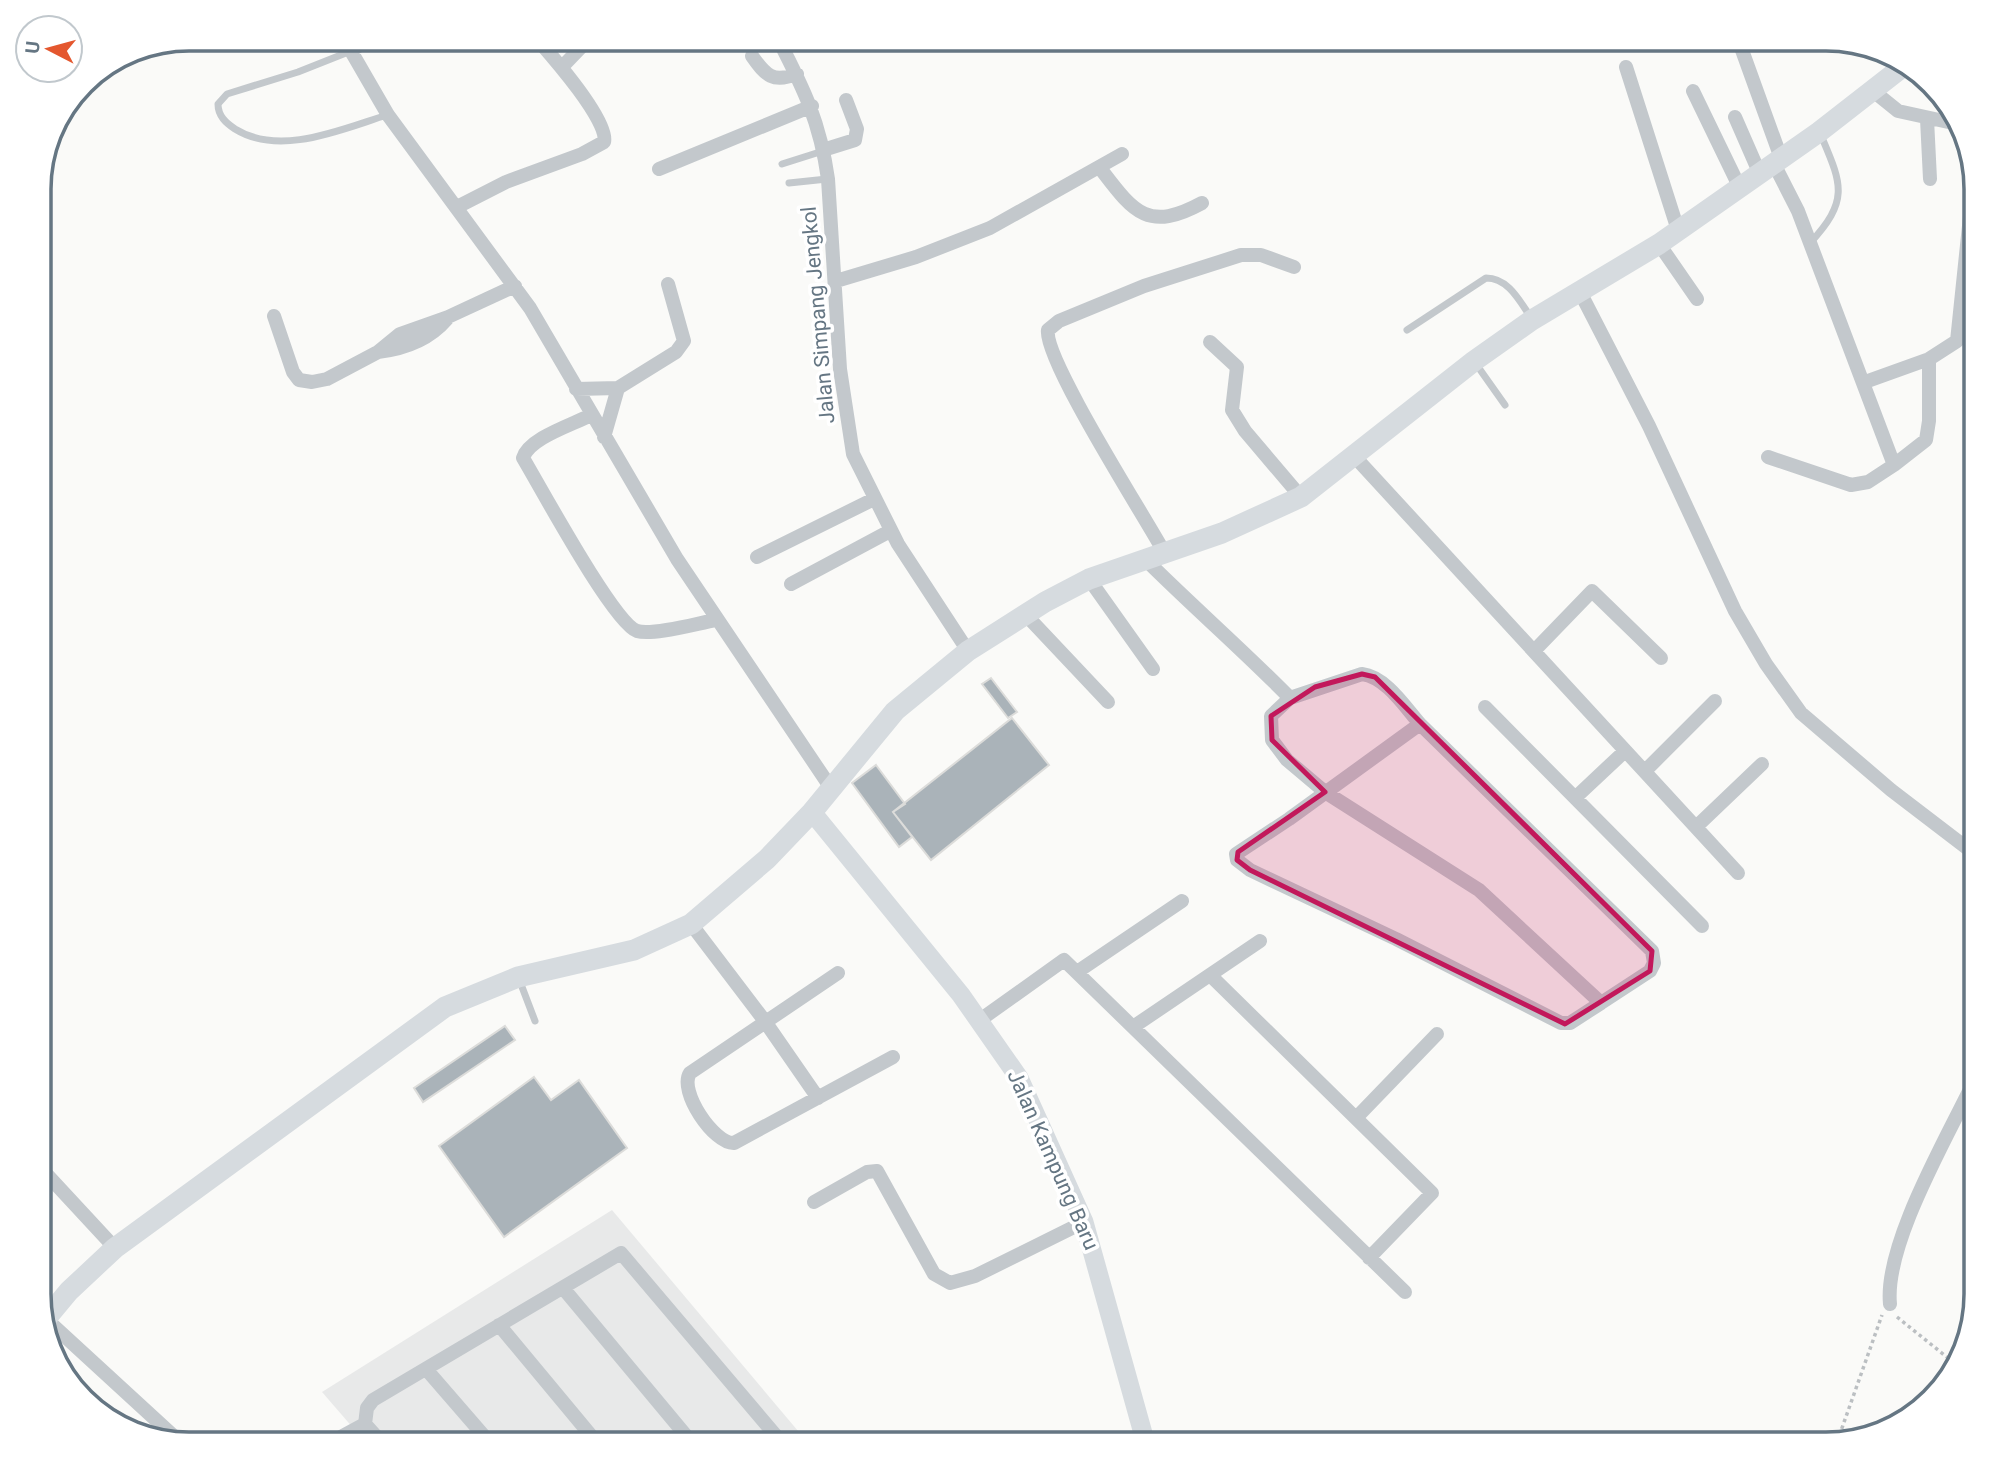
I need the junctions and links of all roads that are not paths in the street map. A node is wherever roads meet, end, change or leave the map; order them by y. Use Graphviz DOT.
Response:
graph roads {
  1 [pos="351,51"];
  2 [pos="548,51"];
  3 [pos="577,51"];
  4 [pos="785,51"];
  5 [pos="1741,51"];
  6 [pos="752,56"];
  7 [pos="562,67"];
  8 [pos="1626,67"];
  9 [pos="1898,71"];
  10 [pos="797,74"];
  11 [pos="1872,90"];
  12 [pos="1693,92"];
  13 [pos="846,100"];
  14 [pos="812,106"];
  15 [pos="388,115"];
  16 [pos="1735,117"];
  17 [pos="1927,119"];
  18 [pos="1947,122"];
  19 [pos="1819,132"];
  20 [pos="823,150"];
  21 [pos="1122,155"];
  22 [pos="782,164"];
  23 [pos="1771,164"];
  24 [pos="1100,168"];
  25 [pos="659,169"];
  26 [pos="828,179"];
  27 [pos="1930,179"];
  28 [pos="789,183"];
  29 [pos="1740,186"];
  30 [pos="1202,203"];
  31 [pos="457,208"];
  32 [pos="1678,230"];
  33 [pos="1810,243"];
  34 [pos="1659,244"];
  35 [pos="1294,267"];
  36 [pos="836,281"];
  37 [pos="1964,283"];
  38 [pos="668,284"];
  39 [pos="514,286"];
  40 [pos="1580,292"];
  41 [pos="1696,299"];
  42 [pos="274,316"];
  43 [pos="1532,320"];
  44 [pos="1407,330"];
  45 [pos="1210,342"];
  46 [pos="1928,359"];
  47 [pos="1474,361"];
  48 [pos="1865,382"];
  49 [pos="576,388"];
  50 [pos="618,388"];
  51 [pos="1505,405"];
  52 [pos="591,415"];
  53 [pos="604,437"];
  54 [pos="1354,457"];
  55 [pos="1768,457"];
  56 [pos="1894,465"];
  57 [pos="1301,497"];
  58 [pos="874,499"];
  59 [pos="891,531"];
  60 [pos="1154,555"];
  61 [pos="757,557"];
  62 [pos="1089,579"];
  63 [pos="791,584"];
  64 [pos="1025,614"];
  65 [pos="716,620"];
  66 [pos="968,651"];
  67 [pos="1534,651"];
  68 [pos="1661,658"];
  69 [pos="1153,669"];
  70 [pos="1290,698"];
  71 [pos="1715,701"];
  72 [pos="1108,702"];
  73 [pos="1485,707"];
  74 [pos="1420,724"];
  75 [pos="1625,751"];
  76 [pos="1762,764"];
  77 [pos="1644,771"];
  78 [pos="831,788"];
  79 [pos="1325,792"];
  80 [pos="1576,797"];
  81 [pos="812,812"];
  82 [pos="1696,827"];
  83 [pos="1964,846"];
  84 [pos="1738,873"];
  85 [pos="1182,901"];
  86 [pos="691,924"];
  87 [pos="1702,926"];
  88 [pos="1260,941"];
  89 [pos="1077,972"];
  90 [pos="838,973"];
  91 [pos="1210,975"];
  92 [pos="518,977"];
  93 [pos="1601,1003"];
  94 [pos="764,1020"];
  95 [pos="980,1020"];
  96 [pos="535,1021"];
  97 [pos="1133,1027"];
  98 [pos="1437,1034"];
  99 [pos="893,1057"];
  100 [pos="818,1098"];
  101 [pos="1964,1102"];
  102 [pos="1356,1118"];
  103 [pos="51,1179"];
  104 [pos="814,1202"];
  105 [pos="1084,1222"];
  106 [pos="115,1248"];
  107 [pos="1369,1258"];
  108 [pos="563,1287"];
  109 [pos="1405,1292"];
  110 [pos="1890,1304"];
  111 [pos="52,1312"];
  112 [pos="499,1325"];
  113 [pos="55,1329"];
  114 [pos="426,1369"];
  115 [pos="365,1424"];
  116 [pos="167,1431"];
  117 [pos="350,1432"];
  118 [pos="372,1432"];
  119 [pos="481,1432"];
  120 [pos="588,1432"];
  121 [pos="683,1432"];
  122 [pos="773,1432"];
  123 [pos="1143,1432"];
  1 -- 15 [label="street"];
  1 -- 15 [label="lane"];
  2 -- 7 [label="street"];
  3 -- 7 [label="street"];
  4 -- 10 [label="street, Jalan Simpang Jengkol"];
  5 -- 23 [label="street"];
  6 -- 10 [label="street"];
  7 -- 31 [label="street"];
  8 -- 32 [label="street"];
  9 -- 11 [label="main road"];
  10 -- 14 [label="street, Jalan Simpang Jengkol"];
  11 -- 17 [label="street"];
  11 -- 19 [label="main road"];
  12 -- 29 [label="street"];
  13 -- 20 [label="street"];
  14 -- 20 [label="street, Jalan Simpang Jengkol"];
  14 -- 25 [label="street"];
  15 -- 31 [label="street"];
  16 -- 23 [label="street"];
  17 -- 18 [label="street"];
  17 -- 27 [label="street"];
  19 -- 23 [label="main road"];
  19 -- 33 [label="lane"];
  20 -- 22 [label="lane"];
  20 -- 26 [label="street, Jalan Simpang Jengkol"];
  21 -- 24 [label="street"];
  23 -- 29 [label="main road"];
  23 -- 33 [label="street"];
  24 -- 30 [label="street"];
  24 -- 36 [label="street"];
  26 -- 28 [label="lane"];
  26 -- 36 [label="street, Jalan Simpang Jengkol"];
  29 -- 32 [label="main road"];
  31 -- 39 [label="street"];
  32 -- 34 [label="main road"];
  33 -- 48 [label="street"];
  34 -- 40 [label="main road"];
  34 -- 41 [label="street"];
  35 -- 60 [label="street"];
  36 -- 58 [label="street, Jalan Simpang Jengkol"];
  37 -- 46 [label="street"];
  38 -- 50 [label="street"];
  39 -- 42 [label="street"];
  39 -- 49 [label="street"];
  40 -- 43 [label="main road"];
  40 -- 83 [label="street"];
  43 -- 44 [label="lane"];
  43 -- 47 [label="main road"];
  45 -- 57 [label="street"];
  46 -- 48 [label="street"];
  46 -- 56 [label="street"];
  47 -- 51 [label="lane"];
  47 -- 54 [label="main road"];
  48 -- 56 [label="street"];
  49 -- 50 [label="street"];
  49 -- 52 [label="street"];
  50 -- 53 [label="street"];
  52 -- 53 [label="street"];
  52 -- 65 [label="street"];
  53 -- 65 [label="street"];
  54 -- 57 [label="main road"];
  54 -- 67 [label="street"];
  55 -- 56 [label="street"];
  57 -- 60 [label="main road"];
  58 -- 59 [label="street, Jalan Simpang Jengkol"];
  58 -- 61 [label="street"];
  59 -- 63 [label="street"];
  59 -- 66 [label="street, Jalan Simpang Jengkol"];
  60 -- 62 [label="main road"];
  60 -- 70 [label="street"];
  62 -- 64 [label="main road"];
  62 -- 69 [label="street"];
  64 -- 66 [label="main road"];
  64 -- 72 [label="street"];
  65 -- 78 [label="street"];
  66 -- 78 [label="main road"];
  67 -- 68 [label="street"];
  67 -- 75 [label="street"];
  70 -- 74 [label="street"];
  70 -- 79 [label="street"];
  71 -- 77 [label="street"];
  73 -- 80 [label="street"];
  74 -- 79 [label="street"];
  74 -- 93 [label="street"];
  75 -- 77 [label="street"];
  75 -- 80 [label="street"];
  76 -- 82 [label="street"];
  77 -- 82 [label="street"];
  78 -- 81 [label="main road"];
  79 -- 93 [label="street"];
  79 -- 93 [label="street"];
  80 -- 87 [label="street"];
  81 -- 86 [label="main road"];
  81 -- 95 [label="street, Jalan Kampung Baru"];
  82 -- 84 [label="street"];
  85 -- 89 [label="street"];
  86 -- 92 [label="main road"];
  86 -- 94 [label="street"];
  88 -- 91 [label="street"];
  89 -- 95 [label="street"];
  89 -- 97 [label="street"];
  90 -- 94 [label="street"];
  91 -- 97 [label="street"];
  91 -- 102 [label="street"];
  92 -- 96 [label="lane"];
  92 -- 106 [label="main road"];
  94 -- 100 [label="street"];
  94 -- 100 [label="street"];
  95 -- 105 [label="street, Jalan Kampung Baru"];
  97 -- 107 [label="street"];
  98 -- 102 [label="street"];
  99 -- 100 [label="street"];
  101 -- 110 [label="street"];
  102 -- 107 [label="street"];
  103 -- 106 [label="street"];
  104 -- 105 [label="street"];
  105 -- 123 [label="street, Jalan Kampung Baru"];
  106 -- 111 [label="main road"];
  107 -- 109 [label="street"];
  108 -- 112 [label="street"];
  108 -- 121 [label="street"];
  108 -- 122 [label="street"];
  112 -- 114 [label="street"];
  112 -- 120 [label="street"];
  113 -- 116 [label="street"];
  114 -- 115 [label="street"];
  114 -- 119 [label="street"];
  115 -- 117 [label="street"];
  115 -- 118 [label="street"];
}
